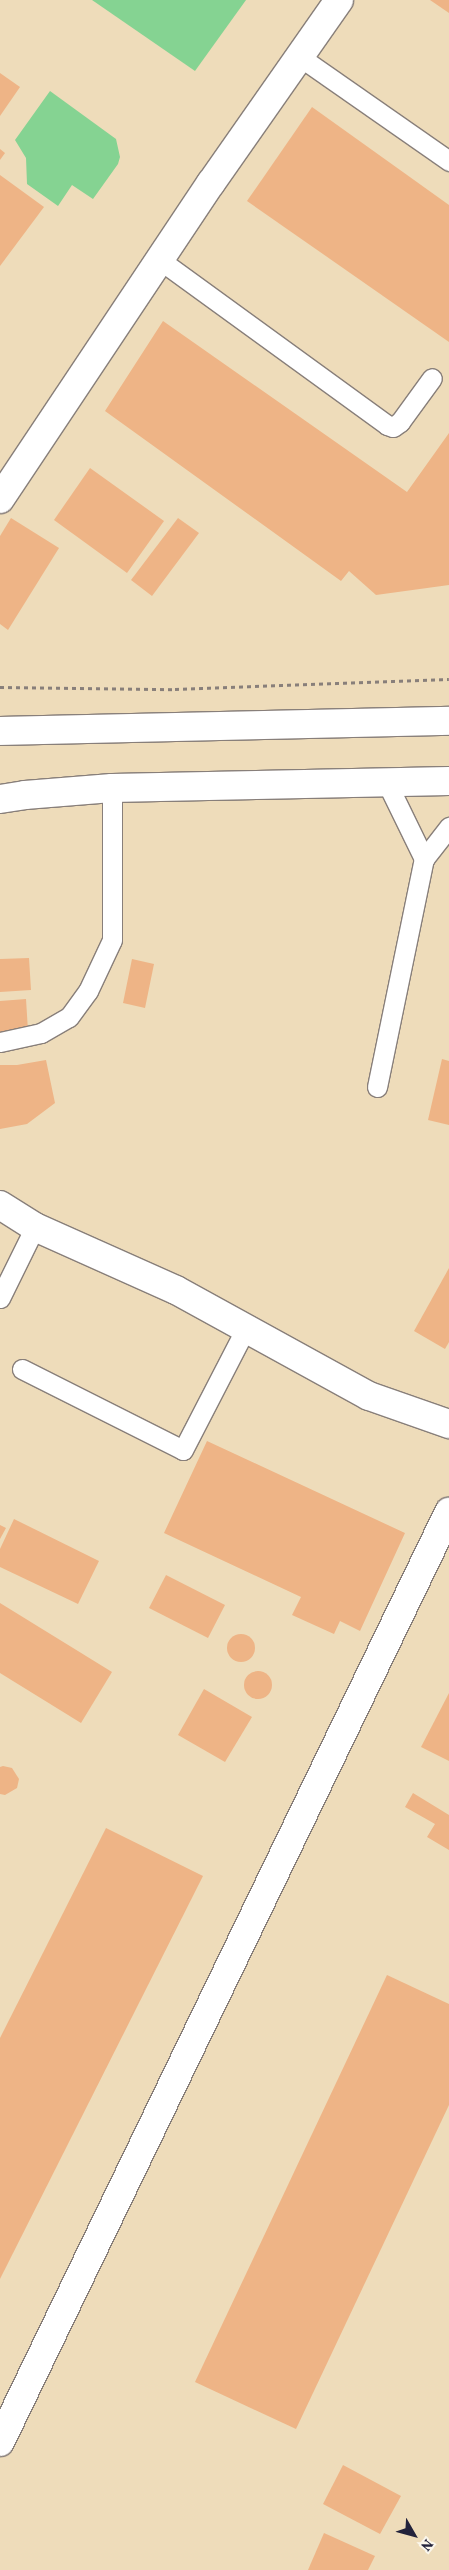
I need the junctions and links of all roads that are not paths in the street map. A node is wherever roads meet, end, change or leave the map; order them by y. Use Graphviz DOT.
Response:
graph roads {
  1 [pos="339,0"];
  2 [pos="300,57"];
  3 [pos="449,161"];
  4 [pos="160,260"];
  5 [pos="432,378"];
  6 [pos="0,499"];
  7 [pos="449,721"];
  8 [pos="0,731"];
  9 [pos="449,781"];
  10 [pos="387,783"];
  11 [pos="112,788"];
  12 [pos="12,797"];
  13 [pos="449,827"];
  14 [pos="424,859"];
  15 [pos="0,1042"];
  16 [pos="377,1087"];
  17 [pos="0,1205"];
  18 [pos="35,1227"];
  19 [pos="0,1298"];
  20 [pos="246,1328"];
  21 [pos="22,1369"];
  22 [pos="449,1424"];
  23 [pos="449,1512"];
  24 [pos="0,2442"];
  1 -- 2 [label="main road"];
  2 -- 3 [label="lane"];
  2 -- 4 [label="main road"];
  4 -- 5 [label="lane"];
  4 -- 6 [label="main road"];
  7 -- 8 [label="main road"];
  9 -- 10 [label="main road"];
  10 -- 11 [label="main road"];
  10 -- 14 [label="lane"];
  11 -- 12 [label="main road"];
  11 -- 15 [label="lane"];
  13 -- 14 [label="lane"];
  14 -- 16 [label="lane"];
  17 -- 18 [label="main road"];
  18 -- 19 [label="lane"];
  18 -- 20 [label="main road"];
  20 -- 21 [label="lane"];
  20 -- 22 [label="main road"];
  23 -- 24 [label="main road"];
}
